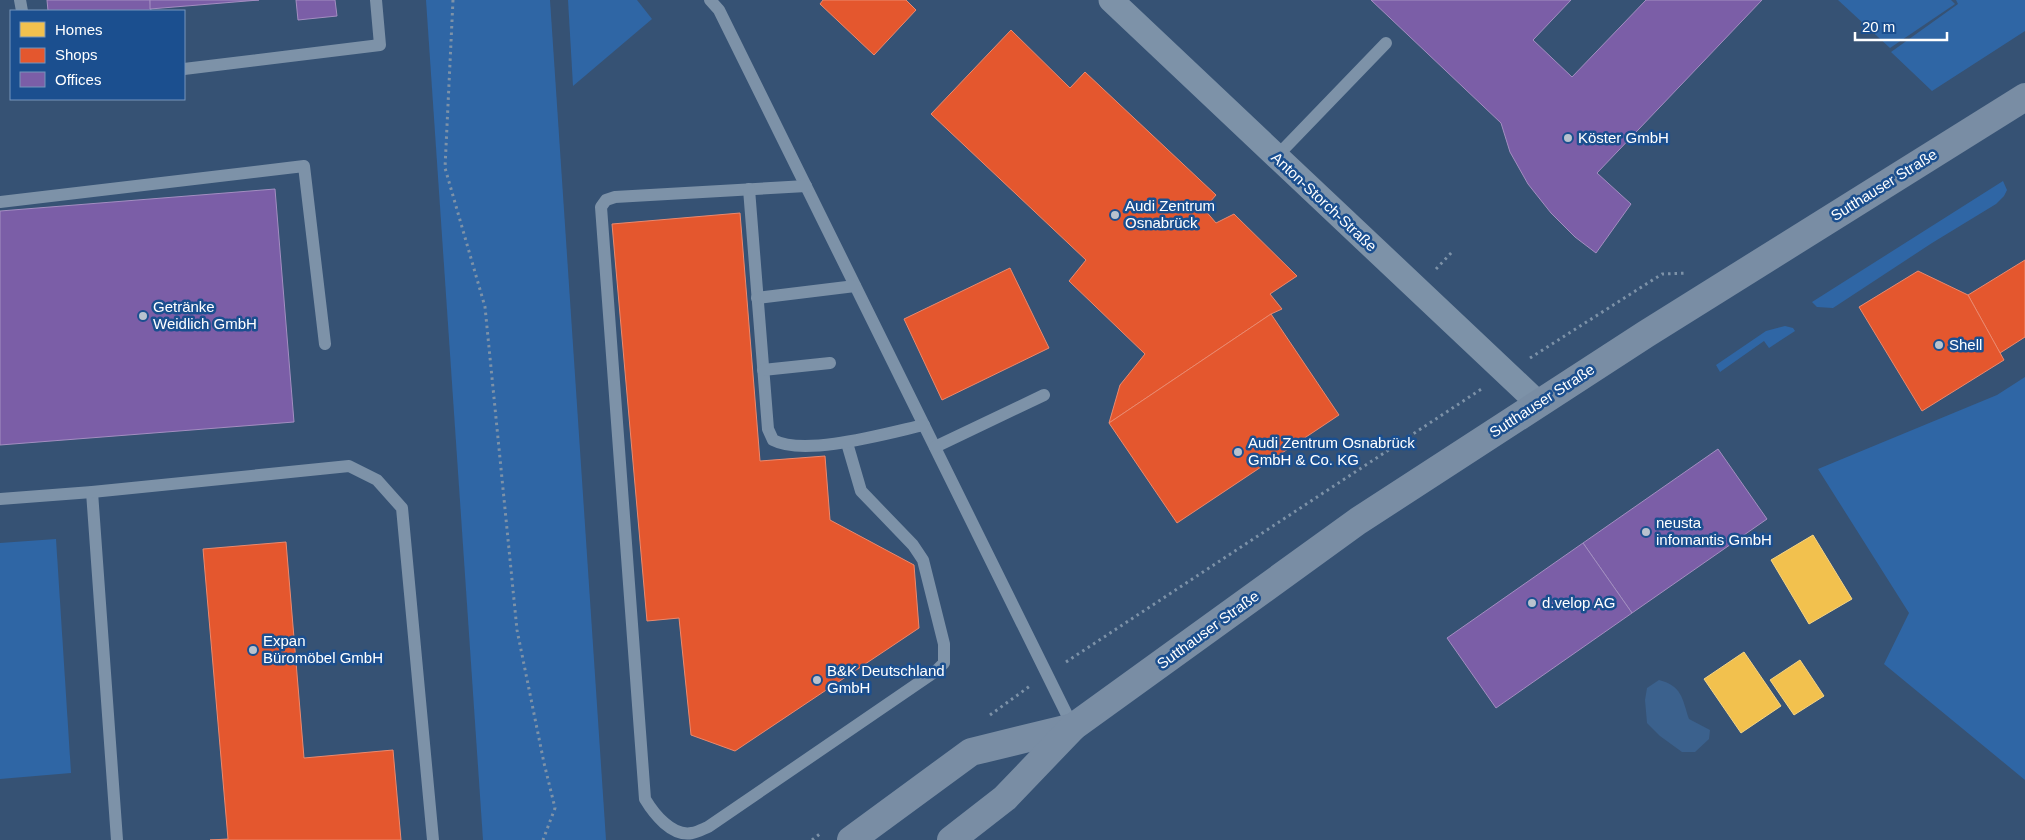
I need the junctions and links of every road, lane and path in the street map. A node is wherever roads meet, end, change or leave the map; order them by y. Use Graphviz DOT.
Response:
graph roads {
  1 [pos="376,0"];
  2 [pos="453,0"];
  3 [pos="710,0"];
  4 [pos="1110,0"];
  5 [pos="1386,43"];
  6 [pos="185,69"];
  7 [pos="2025,97"];
  8 [pos="1276,157"];
  9 [pos="806,186"];
  10 [pos="749,189"];
  11 [pos="0,202"];
  12 [pos="1662,274"];
  13 [pos="855,286"];
  14 [pos="758,298"];
  15 [pos="325,344"];
  16 [pos="830,363"];
  17 [pos="763,370"];
  18 [pos="1506,373"];
  19 [pos="1044,395"];
  20 [pos="1538,403"];
  21 [pos="924,425"];
  22 [pos="847,442"];
  23 [pos="935,447"];
  24 [pos="92,492"];
  25 [pos="0,500"];
  26 [pos="1047,674"];
  27 [pos="985,719"];
  28 [pos="1073,727"];
  29 [pos="839,834"];
  30 [pos="118,840"];
  31 [pos="433,840"];
  32 [pos="543,840"];
  33 [pos="812,840"];
  34 [pos="951,840"];
  1 -- 6 [label="lane"];
  2 -- 32 [label="path"];
  3 -- 9 [label="lane"];
  4 -- 8 [label="street, Anton-Storch-Straße"];
  5 -- 8 [label="lane"];
  7 -- 20 [label="street, Sutthauser Straße"];
  8 -- 18 [label="street, Anton-Storch-Straße"];
  9 -- 10 [label="lane"];
  9 -- 13 [label="lane"];
  10 -- 14 [label="lane"];
  10 -- 22 [label="lane"];
  11 -- 15 [label="lane"];
  12 -- 18 [label="path"];
  13 -- 14 [label="lane"];
  13 -- 21 [label="lane"];
  14 -- 17 [label="lane"];
  16 -- 17 [label="lane"];
  17 -- 22 [label="lane"];
  18 -- 20 [label="street, Anton-Storch-Straße"];
  18 -- 26 [label="path"];
  19 -- 23 [label="lane"];
  20 -- 28 [label="street, Sutthauser Straße"];
  21 -- 22 [label="lane"];
  21 -- 23 [label="lane"];
  23 -- 26 [label="lane"];
  24 -- 25 [label="lane"];
  24 -- 30 [label="lane"];
  24 -- 31 [label="lane"];
  26 -- 27 [label="path"];
  26 -- 28 [label="lane"];
  28 -- 29 [label="street, Sutthauser Straße"];
  28 -- 34 [label="street, Sutthauser Straße"];
  29 -- 33 [label="path"];
}
